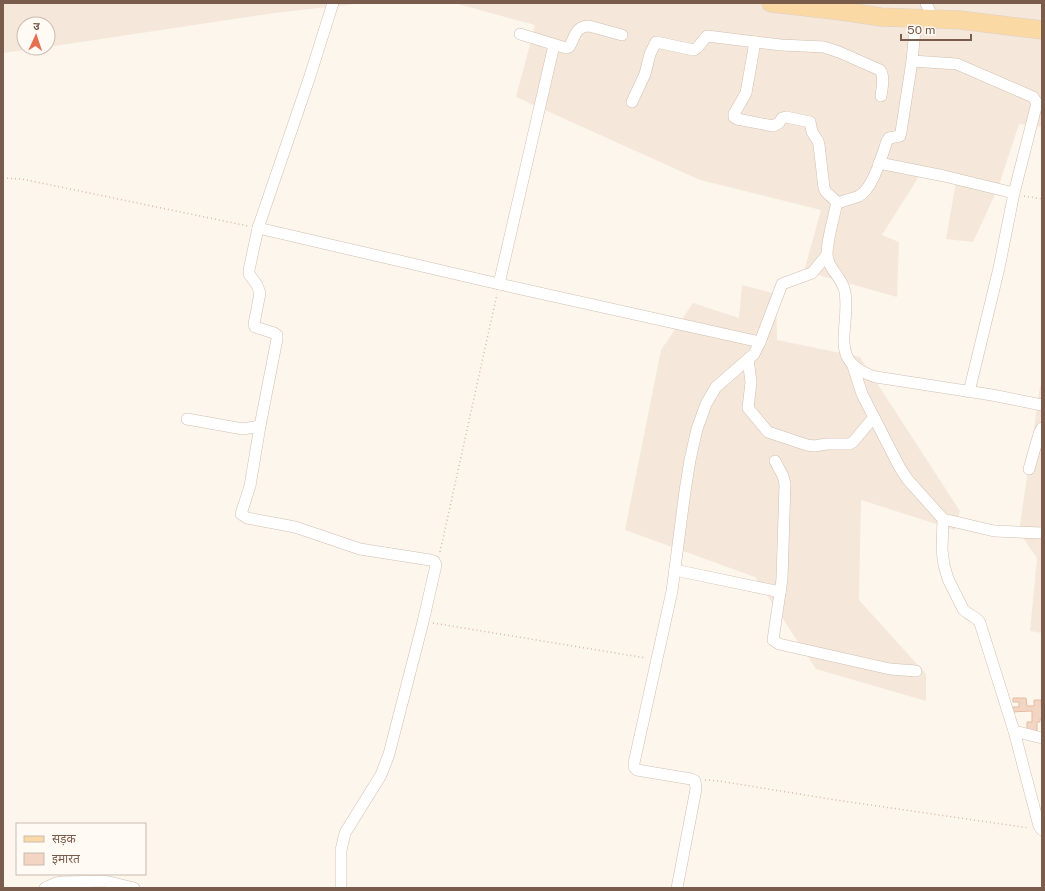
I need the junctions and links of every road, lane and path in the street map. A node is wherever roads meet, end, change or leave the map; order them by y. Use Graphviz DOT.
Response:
graph roads {
  1 [pos="332,3"];
  2 [pos="771,3"];
  3 [pos="926,3"];
  4 [pos="841,7"];
  5 [pos="925,19"];
  6 [pos="1042,30"];
  7 [pos="520,34"];
  8 [pos="622,35"];
  9 [pos="754,42"];
  10 [pos="554,45"];
  11 [pos="912,61"];
  12 [pos="881,96"];
  13 [pos="632,102"];
  14 [pos="879,163"];
  15 [pos="3,178"];
  16 [pos="1014,193"];
  17 [pos="1042,200"];
  18 [pos="838,203"];
  19 [pos="258,228"];
  20 [pos="826,256"];
  21 [pos="499,284"];
  22 [pos="760,342"];
  23 [pos="748,359"];
  24 [pos="853,366"];
  25 [pos="969,392"];
  26 [pos="1042,405"];
  27 [pos="874,417"];
  28 [pos="188,419"];
  29 [pos="260,426"];
  30 [pos="1042,428"];
  31 [pos="775,461"];
  32 [pos="1029,469"];
  33 [pos="943,519"];
  34 [pos="1042,533"];
  35 [pos="434,561"];
  36 [pos="675,570"];
  37 [pos="780,592"];
  38 [pos="423,622"];
  39 [pos="656,660"];
  40 [pos="916,671"];
  41 [pos="1014,731"];
  42 [pos="1042,738"];
  43 [pos="695,781"];
  44 [pos="1042,830"];
  45 [pos="44,888"];
  46 [pos="134,888"];
  47 [pos="341,888"];
  48 [pos="677,888"];
  1 -- 19 [label="street"];
  2 -- 4 [label="main road"];
  3 -- 5 [label="street"];
  4 -- 5 [label="main road"];
  5 -- 6 [label="main road"];
  5 -- 11 [label="street"];
  7 -- 10 [label="street"];
  8 -- 10 [label="street"];
  9 -- 12 [label="street"];
  9 -- 13 [label="street"];
  9 -- 18 [label="street"];
  10 -- 21 [label="street"];
  11 -- 14 [label="street"];
  11 -- 16 [label="street"];
  14 -- 16 [label="street"];
  14 -- 18 [label="street"];
  15 -- 19 [label="path"];
  16 -- 17 [label="path"];
  16 -- 25 [label="street"];
  18 -- 20 [label="street"];
  19 -- 21 [label="street"];
  19 -- 29 [label="street"];
  20 -- 22 [label="street"];
  20 -- 24 [label="street"];
  21 -- 22 [label="street"];
  21 -- 35 [label="path"];
  22 -- 23 [label="street"];
  23 -- 27 [label="street"];
  23 -- 36 [label="street"];
  24 -- 25 [label="street"];
  24 -- 27 [label="street"];
  25 -- 26 [label="street"];
  27 -- 33 [label="street"];
  28 -- 29 [label="street"];
  29 -- 35 [label="street"];
  30 -- 32 [label="street"];
  31 -- 37 [label="street"];
  33 -- 34 [label="street"];
  33 -- 41 [label="street"];
  35 -- 38 [label="street"];
  36 -- 37 [label="street"];
  36 -- 39 [label="street"];
  37 -- 40 [label="street"];
  38 -- 39 [label="path"];
  38 -- 47 [label="street"];
  39 -- 43 [label="street"];
  41 -- 42 [label="street"];
  41 -- 44 [label="street"];
  43 -- 44 [label="path"];
  43 -- 48 [label="street"];
  45 -- 46 [label="street"];
}
